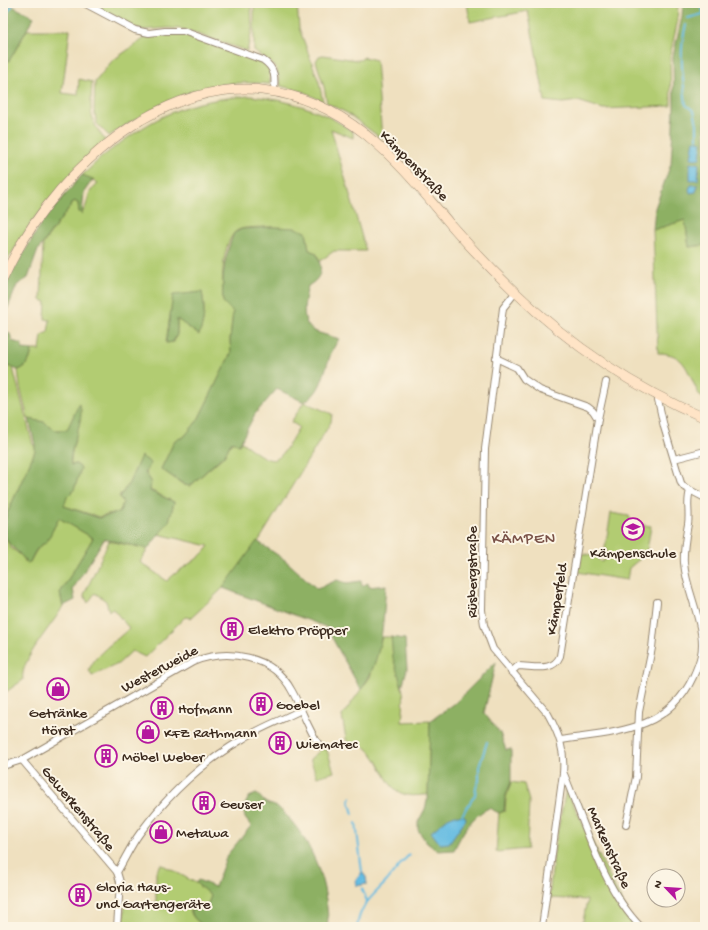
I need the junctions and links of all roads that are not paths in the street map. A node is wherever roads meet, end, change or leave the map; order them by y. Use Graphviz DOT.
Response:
graph roads {
  1 [pos="84,3"];
  2 [pos="274,91"];
  3 [pos="3,279"];
  4 [pos="515,292"];
  5 [pos="496,358"];
  6 [pos="606,382"];
  7 [pos="657,395"];
  8 [pos="705,418"];
  9 [pos="598,419"];
  10 [pos="705,451"];
  11 [pos="674,459"];
  12 [pos="690,491"];
  13 [pos="705,498"];
  14 [pos="657,602"];
  15 [pos="704,652"];
  16 [pos="511,672"];
  17 [pos="301,710"];
  18 [pos="638,727"];
  19 [pos="561,740"];
  20 [pos="320,746"];
  21 [pos="22,760"];
  22 [pos="3,766"];
  23 [pos="563,773"];
  24 [pos="626,825"];
  25 [pos="117,872"];
  26 [pos="117,927"];
  27 [pos="542,927"];
  28 [pos="641,927"];
  1 -- 2 [label="street"];
  2 -- 3 [label="street, Kämpenstraße"];
  2 -- 4 [label="street, Kämpenstraße"];
  4 -- 5 [label="street, Rüsbergstraße"];
  4 -- 7 [label="street, Kämpenstraße"];
  5 -- 9 [label="street"];
  5 -- 16 [label="street, Rüsbergstraße"];
  6 -- 9 [label="street, Kämperfeld"];
  7 -- 8 [label="street, Kämpenstraße"];
  7 -- 11 [label="street"];
  9 -- 16 [label="street, Kämperfeld"];
  10 -- 11 [label="street"];
  11 -- 12 [label="street"];
  12 -- 13 [label="street"];
  12 -- 15 [label="street"];
  14 -- 18 [label="street"];
  15 -- 18 [label="street"];
  16 -- 19 [label="street, Rüsbergstraße"];
  17 -- 20 [label="street, Westerweide"];
  17 -- 21 [label="street, Westerweide"];
  17 -- 25 [label="street"];
  18 -- 19 [label="street"];
  18 -- 24 [label="street"];
  19 -- 23 [label="street, Rüsbergstraße"];
  21 -- 22 [label="street, Westerweide"];
  21 -- 25 [label="street, Gewerkenstraße"];
  23 -- 27 [label="street, Rüsbergstraße"];
  23 -- 28 [label="street, Markenstraße"];
  25 -- 26 [label="street"];
}
